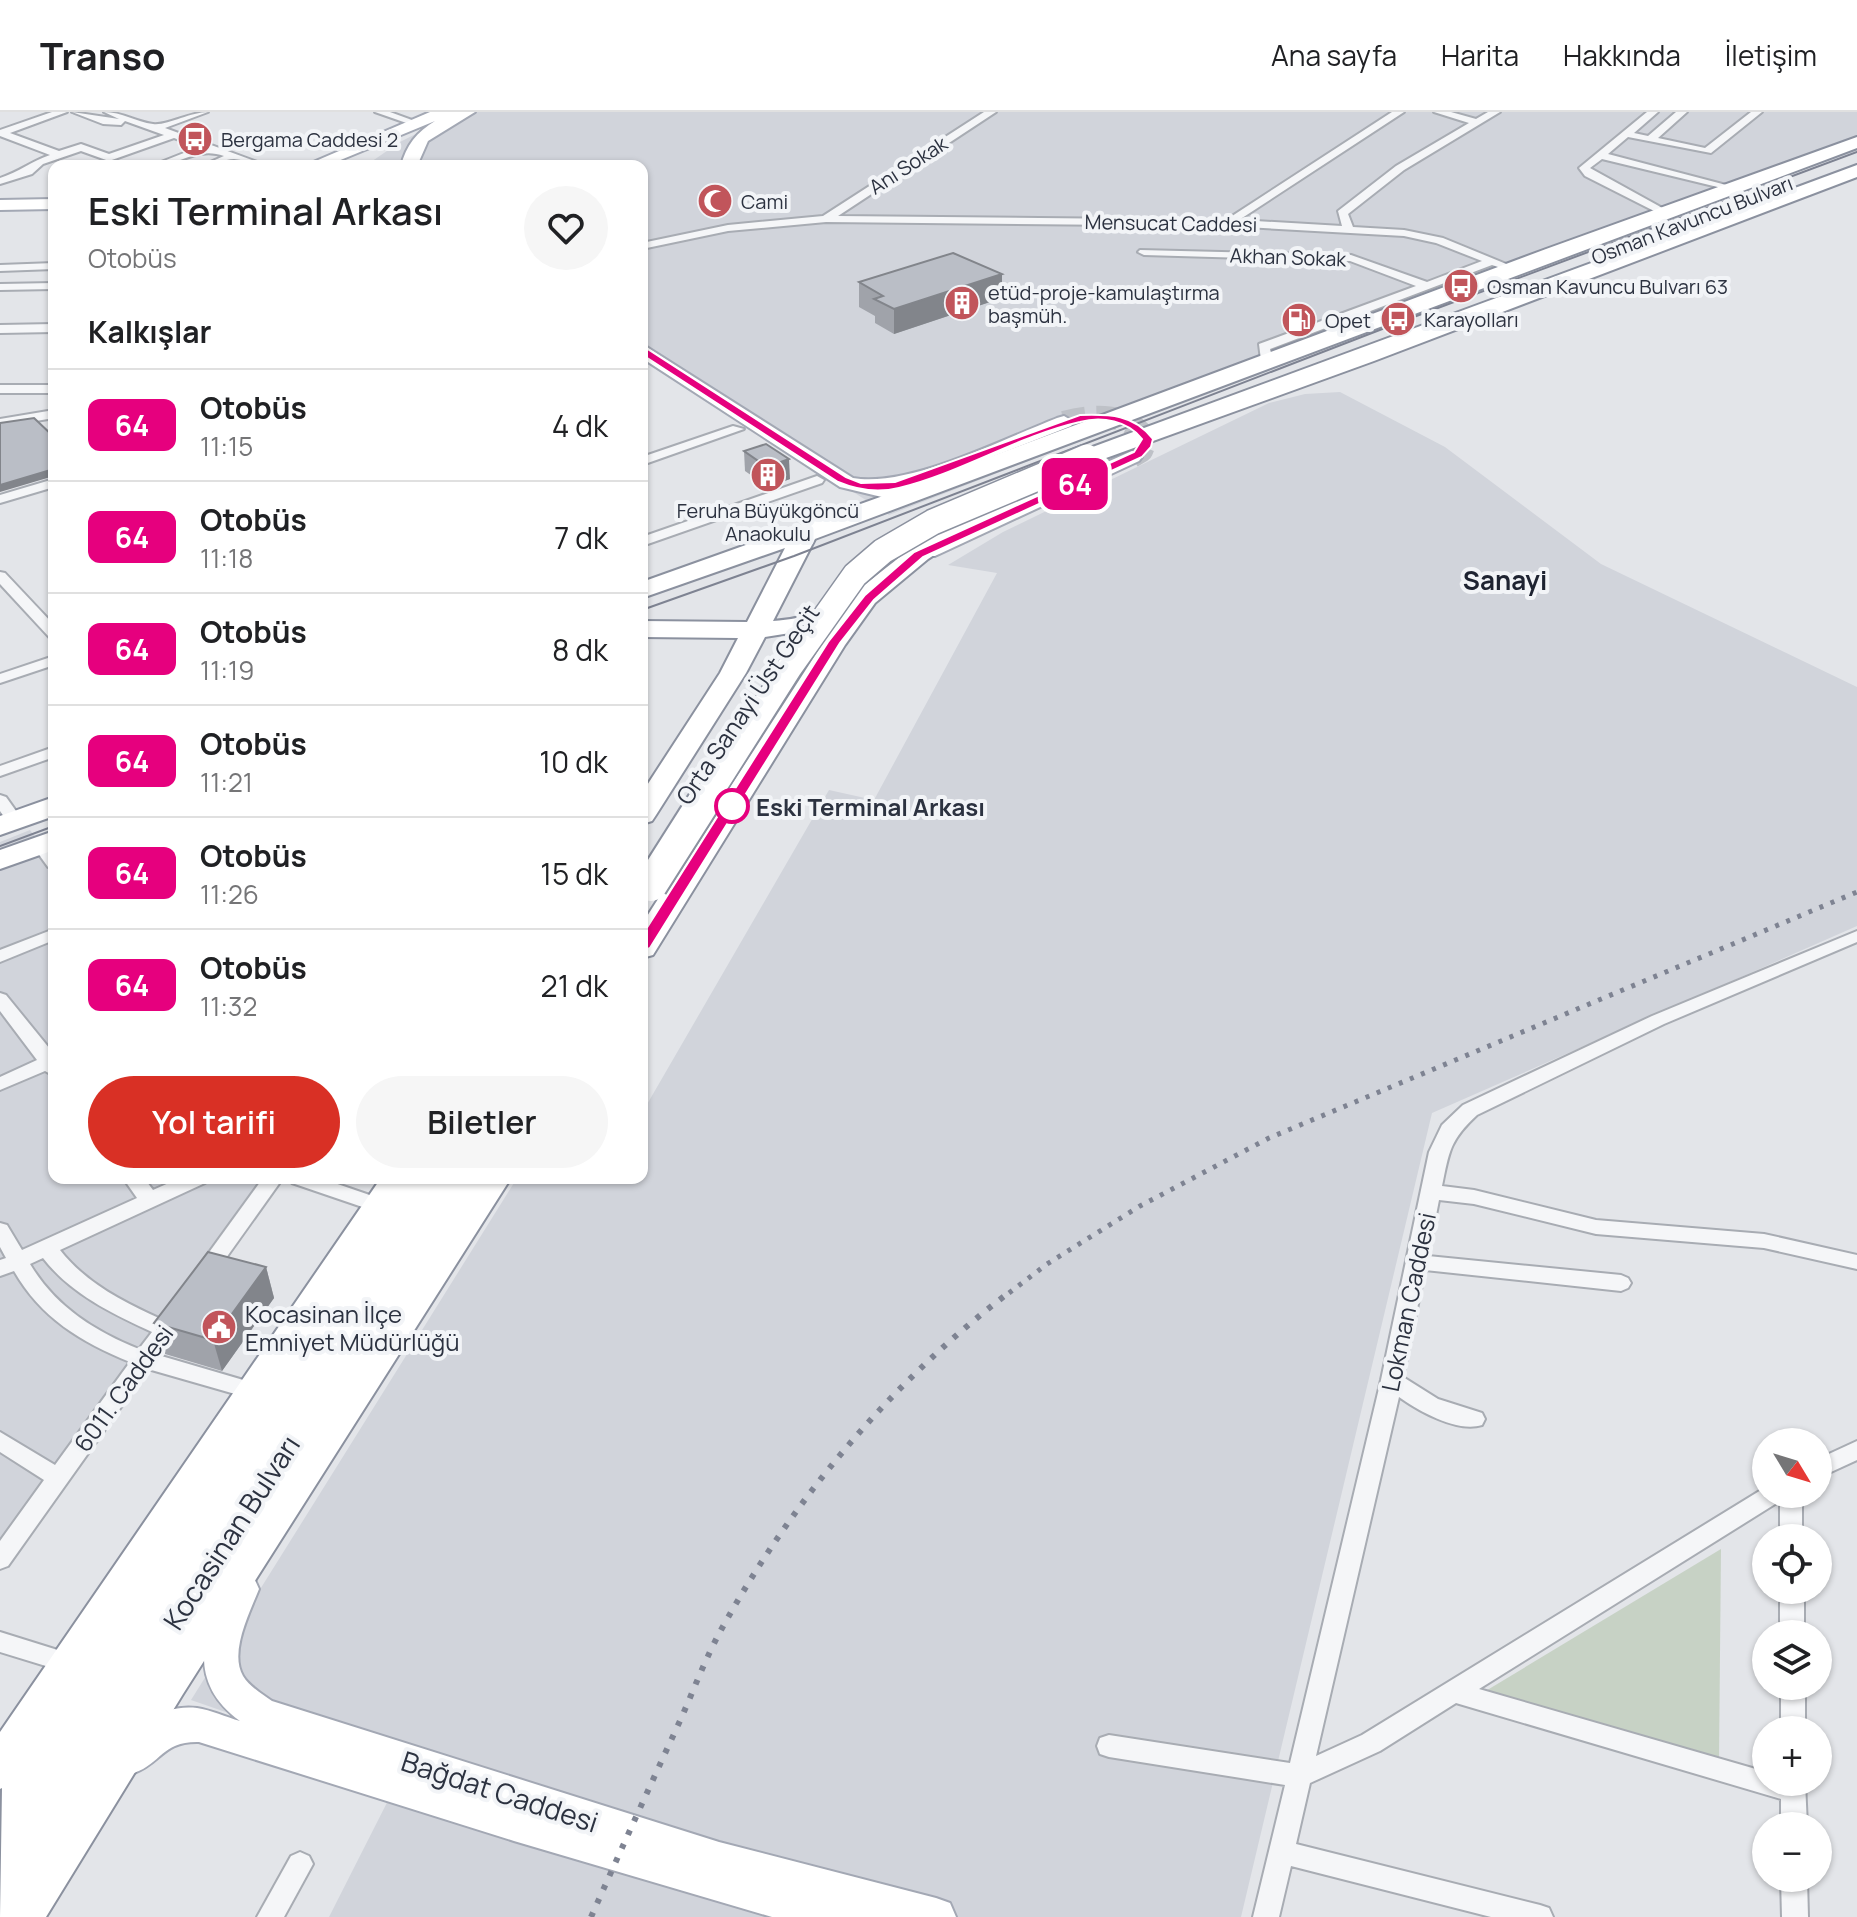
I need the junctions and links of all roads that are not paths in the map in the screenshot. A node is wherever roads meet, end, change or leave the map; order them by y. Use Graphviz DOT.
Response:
graph roads {
  1 [pos="62,112"];
  2 [pos="77,112"];
  3 [pos="109,112"];
  4 [pos="203,112"];
  5 [pos="380,112"];
  6 [pos="443,112"];
  7 [pos="467,112"];
  8 [pos="991,112"];
  9 [pos="1399,112"];
  10 [pos="1439,112"];
  11 [pos="1495,112"];
  12 [pos="1653,112"];
  13 [pos="1682,112"];
  14 [pos="1757,112"];
  15 [pos="0,121"];
  16 [pos="1477,122"];
  17 [pos="140,123"];
  18 [pos="415,123"];
  19 [pos="17,128"];
  20 [pos="155,128"];
  21 [pos="0,133"];
  22 [pos="1626,134"];
  23 [pos="173,135"];
  24 [pos="1649,140"];
  25 [pos="1857,142"];
  26 [pos="208,147"];
  27 [pos="60,155"];
  28 [pos="1600,155"];
  29 [pos="233,156"];
  30 [pos="172,160"];
  31 [pos="222,160"];
  32 [pos="245,160"];
  33 [pos="326,160"];
  34 [pos="410,160"];
  35 [pos="1674,160"];
  36 [pos="1857,160"];
  37 [pos="1857,171"];
  38 [pos="0,181"];
  39 [pos="1726,188"];
  40 [pos="48,204"];
  41 [pos="0,205"];
  42 [pos="48,211"];
  43 [pos="0,212"];
  44 [pos="1662,212"];
  45 [pos="826,219"];
  46 [pos="1228,223"];
  47 [pos="1348,227"];
  48 [pos="648,242"];
  49 [pos="1144,252"];
  50 [pos="1501,265"];
  51 [pos="48,266"];
  52 [pos="0,268"];
  53 [pos="48,286"];
  54 [pos="1428,286"];
  55 [pos="0,287"];
  56 [pos="48,328"];
  57 [pos="0,329"];
  58 [pos="648,354"];
  59 [pos="1267,360"];
  60 [pos="648,368"];
  61 [pos="0,389"];
  62 [pos="48,389"];
  63 [pos="48,417"];
  64 [pos="1064,422"];
  65 [pos="0,423"];
  66 [pos="738,429"];
  67 [pos="1134,448"];
  68 [pos="1082,454"];
  69 [pos="648,459"];
  70 [pos="817,480"];
  71 [pos="903,483"];
  72 [pos="48,485"];
  73 [pos="0,499"];
  74 [pos="844,514"];
  75 [pos="805,534"];
  76 [pos="648,540"];
  77 [pos="0,576"];
  78 [pos="648,588"];
  79 [pos="775,592"];
  80 [pos="870,598"];
  81 [pos="825,620"];
  82 [pos="681,627"];
  83 [pos="48,628"];
  84 [pos="648,629"];
  85 [pos="744,652"];
  86 [pos="48,662"];
  87 [pos="821,664"];
  88 [pos="0,679"];
  89 [pos="48,754"];
  90 [pos="0,771"];
  91 [pos="648,805"];
  92 [pos="48,807"];
  93 [pos="5,816"];
  94 [pos="48,849"];
  95 [pos="0,860"];
  96 [pos="648,878"];
  97 [pos="48,936"];
  98 [pos="1857,936"];
  99 [pos="648,938"];
  100 [pos="0,956"];
  101 [pos="0,999"];
  102 [pos="48,1059"];
  103 [pos="48,1066"];
  104 [pos="0,1084"];
  105 [pos="138,1184"];
  106 [pos="185,1184"];
  107 [pos="269,1184"];
  108 [pos="338,1184"];
  109 [pos="425,1184"];
  110 [pos="457,1184"];
  111 [pos="490,1184"];
  112 [pos="390,1192"];
  113 [pos="1430,1192"];
  114 [pos="150,1200"];
  115 [pos="0,1230"];
  116 [pos="46,1247"];
  117 [pos="1416,1262"];
  118 [pos="1857,1262"];
  119 [pos="10,1264"];
  120 [pos="1621,1283"];
  121 [pos="165,1329"];
  122 [pos="143,1359"];
  123 [pos="1392,1380"];
  124 [pos="256,1392"];
  125 [pos="1474,1419"];
  126 [pos="0,1441"];
  127 [pos="1857,1450"];
  128 [pos="1832,1462"];
  129 [pos="59,1478"];
  130 [pos="1752,1507"];
  131 [pos="262,1536"];
  132 [pos="0,1559"];
  133 [pos="0,1642"];
  134 [pos="72,1664"];
  135 [pos="1453,1692"];
  136 [pos="1109,1746"];
  137 [pos="0,1769"];
  138 [pos="1299,1776"];
  139 [pos="1752,1776"];
  140 [pos="0,1830"];
  141 [pos="1281,1852"];
  142 [pos="54,1863"];
  143 [pos="300,1864"];
  144 [pos="0,1886"];
  145 [pos="1794,1892"];
  146 [pos="20,1917"];
  147 [pos="270,1917"];
  148 [pos="837,1917"];
  149 [pos="936,1917"];
  150 [pos="1266,1917"];
  151 [pos="1540,1917"];
  152 [pos="1795,1917"];
  1 -- 19 [label="street"];
  2 -- 17 [label="street"];
  3 -- 17 [label="street"];
  4 -- 20 [label="street"];
  5 -- 18 [label="street"];
  6 -- 18 [label="main road"];
  7 -- 34 [label="main road"];
  8 -- 45 [label="street, Anı Sokak"];
  9 -- 46 [label="street"];
  10 -- 16 [label="street"];
  11 -- 16 [label="street"];
  12 -- 22 [label="street"];
  13 -- 24 [label="street"];
  14 -- 35 [label="street"];
  15 -- 19 [label="street"];
  16 -- 47 [label="street"];
  17 -- 20 [label="street"];
  18 -- 33 [label="main road"];
  19 -- 21 [label="street"];
  20 -- 23 [label="street"];
  21 -- 27 [label="street"];
  22 -- 24 [label="street"];
  22 -- 28 [label="street"];
  23 -- 26 [label="street"];
  23 -- 27 [label="street"];
  24 -- 35 [label="street"];
  25 -- 39 [label="highway"];
  26 -- 29 [label="street"];
  26 -- 30 [label="street"];
  27 -- 38 [label="street"];
  28 -- 35 [label="street"];
  28 -- 44 [label="street"];
  29 -- 31 [label="street"];
  29 -- 32 [label="street"];
  35 -- 39 [label="street"];
  36 -- 68 [label="highway, Osman Kavuncu Bulvarı"];
  37 -- 67 [label="highway, Osman Kavuncu Bulvarı"];
  39 -- 44 [label="highway"];
  40 -- 41 [label="main road"];
  42 -- 43 [label="main road"];
  44 -- 50 [label="highway"];
  45 -- 46 [label="street, Mensucat Caddesi"];
  45 -- 48 [label="street, Mensucat Caddesi"];
  46 -- 47 [label="street, Mensucat Caddesi"];
  47 -- 50 [label="street, Mensucat Caddesi"];
  49 -- 54 [label="street, Akhan Sokak"];
  50 -- 54 [label="street"];
  50 -- 59 [label="highway"];
  51 -- 52 [label="street"];
  53 -- 55 [label="street"];
  54 -- 59 [label="street"];
  56 -- 57 [label="street"];
  58 -- 71 [label="main road"];
  59 -- 75 [label="highway"];
  60 -- 66 [label="main road"];
  61 -- 62 [label="street"];
  63 -- 65 [label="street"];
  64 -- 71 [label="main road"];
  66 -- 69 [label="street"];
  66 -- 70 [label="main road"];
  67 -- 68 [label="highway"];
  67 -- 80 [label="highway"];
  68 -- 96 [label="highway, Orta Sanayi Üst Geçit, bridge"];
  70 -- 74 [label="main road"];
  70 -- 76 [label="street"];
  71 -- 74 [label="main road"];
  72 -- 73 [label="street"];
  74 -- 75 [label="highway"];
  75 -- 78 [label="highway"];
  75 -- 79 [label="highway"];
  77 -- 83 [label="street"];
  79 -- 81 [label="highway"];
  79 -- 85 [label="highway"];
  80 -- 81 [label="highway"];
  80 -- 87 [label="highway"];
  81 -- 85 [label="highway"];
  82 -- 84 [label="highway"];
  82 -- 85 [label="highway"];
  82 -- 85 [label="highway"];
  85 -- 87 [label="highway"];
  85 -- 91 [label="highway"];
  86 -- 88 [label="street"];
  87 -- 99 [label="highway"];
  89 -- 90 [label="street"];
  92 -- 93 [label="highway"];
  94 -- 95 [label="highway"];
  97 -- 100 [label="street"];
  98 -- 113 [label="street, Lokman Caddesi"];
  101 -- 102 [label="street"];
  103 -- 104 [label="street"];
  105 -- 114 [label="street"];
  106 -- 114 [label="street"];
  107 -- 121 [label="street, 6011. Caddesi"];
  108 -- 112 [label="street"];
  109 -- 140 [label="highway, Kocasinan Bulvarı"];
  110 -- 144 [label="highway, Kocasinan Bulvarı"];
  111 -- 131 [label="highway"];
  112 -- 124 [label="highway"];
  113 -- 117 [label="street, Lokman Caddesi"];
  113 -- 118 [label="street"];
  114 -- 116 [label="street"];
  115 -- 119 [label="street"];
  116 -- 119 [label="street"];
  116 -- 121 [label="street"];
  117 -- 120 [label="street"];
  117 -- 123 [label="street, Lokman Caddesi"];
  119 -- 122 [label="street"];
  121 -- 122 [label="street, 6011. Caddesi"];
  122 -- 124 [label="street"];
  122 -- 129 [label="street, 6011. Caddesi"];
  123 -- 125 [label="street"];
  123 -- 138 [label="street, Lokman Caddesi"];
  124 -- 134 [label="highway"];
  126 -- 129 [label="street"];
  127 -- 128 [label="street"];
  129 -- 132 [label="street, 6011. Caddesi"];
  130 -- 135 [label="street"];
  131 -- 142 [label="highway"];
  131 -- 149 [label="main road, Bağdat Caddesi"];
  133 -- 134 [label="street"];
  134 -- 137 [label="highway"];
  135 -- 138 [label="street"];
  135 -- 139 [label="street"];
  136 -- 138 [label="street"];
  138 -- 141 [label="street, Lokman Caddesi"];
  141 -- 150 [label="street, Lokman Caddesi"];
  141 -- 151 [label="street"];
  142 -- 146 [label="highway"];
  142 -- 148 [label="main road, Bağdat Caddesi"];
  143 -- 147 [label="street"];
  145 -- 152 [label="street"];
}
